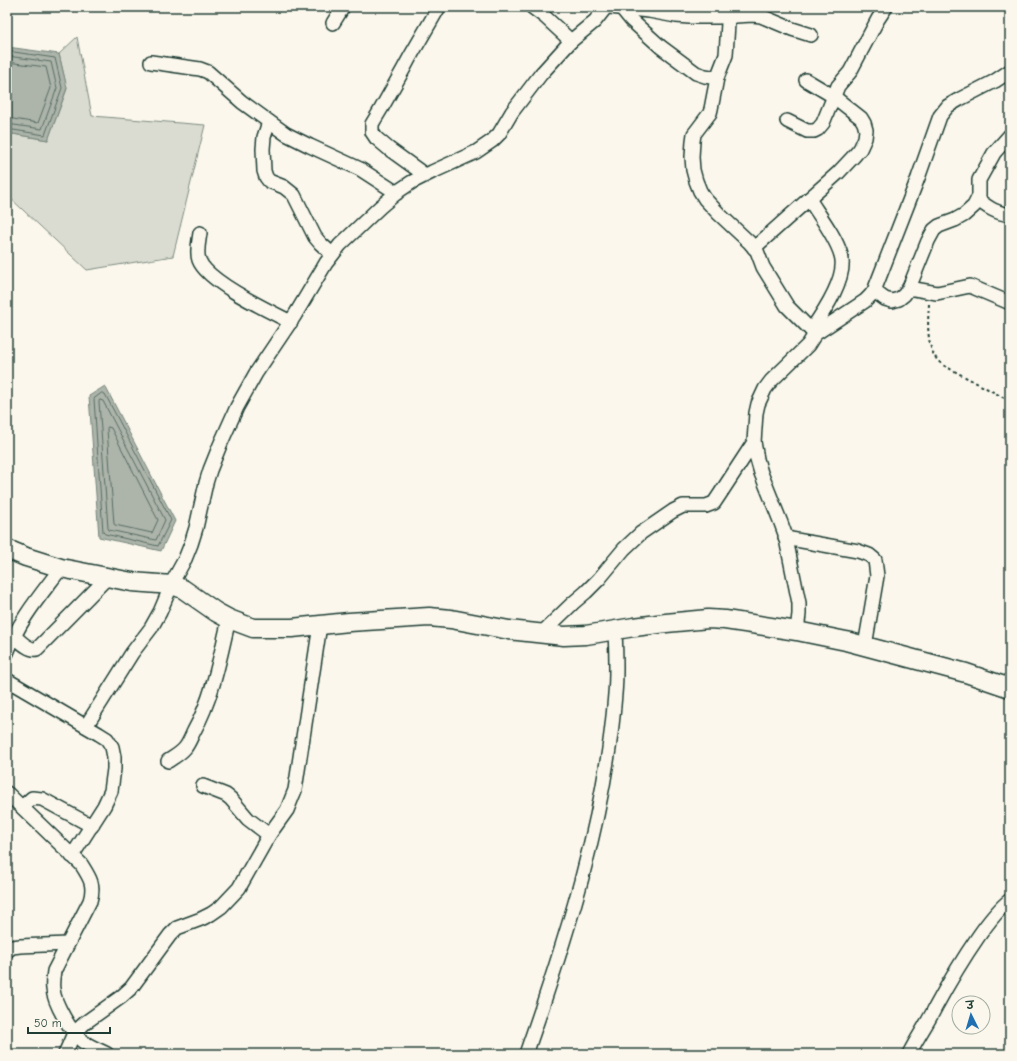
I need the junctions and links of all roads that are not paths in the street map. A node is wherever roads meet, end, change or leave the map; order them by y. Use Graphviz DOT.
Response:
graph roads {
  1 [pos="343,7"];
  2 [pos="439,7"];
  3 [pos="532,7"];
  4 [pos="607,7"];
  5 [pos="886,7"];
  6 [pos="622,9"];
  7 [pos="729,12"];
  8 [pos="333,23"];
  9 [pos="811,35"];
  10 [pos="571,41"];
  11 [pos="151,62"];
  12 [pos="1010,71"];
  13 [pos="717,78"];
  14 [pos="806,80"];
  15 [pos="833,96"];
  16 [pos="786,121"];
  17 [pos="269,122"];
  18 [pos="1010,135"];
  19 [pos="426,175"];
  20 [pos="397,193"];
  21 [pos="809,199"];
  22 [pos="978,200"];
  23 [pos="1010,215"];
  24 [pos="200,233"];
  25 [pos="754,248"];
  26 [pos="332,254"];
  27 [pos="909,288"];
  28 [pos="874,291"];
  29 [pos="1010,303"];
  30 [pos="291,322"];
  31 [pos="813,332"];
  32 [pos="754,442"];
  33 [pos="785,538"];
  34 [pos="7,549"];
  35 [pos="61,568"];
  36 [pos="107,578"];
  37 [pos="172,584"];
  38 [pos="229,619"];
  39 [pos="320,625"];
  40 [pos="615,631"];
  41 [pos="797,631"];
  42 [pos="541,634"];
  43 [pos="14,636"];
  44 [pos="865,646"];
  45 [pos="7,653"];
  46 [pos="7,680"];
  47 [pos="1010,688"];
  48 [pos="86,726"];
  49 [pos="168,761"];
  50 [pos="203,786"];
  51 [pos="7,793"];
  52 [pos="22,807"];
  53 [pos="92,826"];
  54 [pos="269,835"];
  55 [pos="72,856"];
  56 [pos="1010,900"];
  57 [pos="67,944"];
  58 [pos="7,951"];
  59 [pos="74,1033"];
  60 [pos="65,1054"];
  61 [pos="107,1054"];
  62 [pos="526,1054"];
  63 [pos="910,1054"];
  1 -- 8 [label="street"];
  2 -- 19 [label="street"];
  3 -- 10 [label="street"];
  4 -- 6 [label="street"];
  4 -- 10 [label="street"];
  5 -- 15 [label="street"];
  6 -- 7 [label="street"];
  6 -- 13 [label="street"];
  7 -- 9 [label="street"];
  7 -- 13 [label="street"];
  10 -- 19 [label="street"];
  11 -- 17 [label="street"];
  12 -- 28 [label="street"];
  13 -- 25 [label="street"];
  14 -- 15 [label="street"];
  15 -- 16 [label="street"];
  15 -- 21 [label="street"];
  17 -- 20 [label="street"];
  17 -- 26 [label="street"];
  18 -- 22 [label="street"];
  19 -- 20 [label="street"];
  20 -- 26 [label="street"];
  21 -- 25 [label="street"];
  21 -- 31 [label="street"];
  22 -- 23 [label="street"];
  22 -- 27 [label="street"];
  24 -- 30 [label="street"];
  25 -- 31 [label="street"];
  26 -- 30 [label="street"];
  27 -- 28 [label="street"];
  27 -- 29 [label="street"];
  28 -- 31 [label="street"];
  30 -- 37 [label="street"];
  31 -- 32 [label="street"];
  32 -- 33 [label="street"];
  32 -- 42 [label="street"];
  33 -- 41 [label="street"];
  33 -- 44 [label="street"];
  34 -- 35 [label="street"];
  35 -- 36 [label="street"];
  35 -- 43 [label="street"];
  36 -- 37 [label="street"];
  36 -- 43 [label="street"];
  37 -- 38 [label="street"];
  37 -- 48 [label="street"];
  38 -- 39 [label="street"];
  38 -- 49 [label="street"];
  39 -- 42 [label="street"];
  39 -- 54 [label="street"];
  40 -- 41 [label="street"];
  40 -- 42 [label="street"];
  40 -- 62 [label="street"];
  41 -- 44 [label="street"];
  43 -- 45 [label="street"];
  44 -- 47 [label="street"];
  46 -- 48 [label="street"];
  48 -- 53 [label="street"];
  50 -- 54 [label="street"];
  51 -- 52 [label="street"];
  52 -- 53 [label="street"];
  52 -- 55 [label="street"];
  53 -- 55 [label="street"];
  54 -- 59 [label="street"];
  55 -- 57 [label="street"];
  56 -- 63 [label="street"];
  57 -- 58 [label="street"];
  57 -- 59 [label="street"];
  59 -- 60 [label="street"];
  59 -- 61 [label="street"];
}
